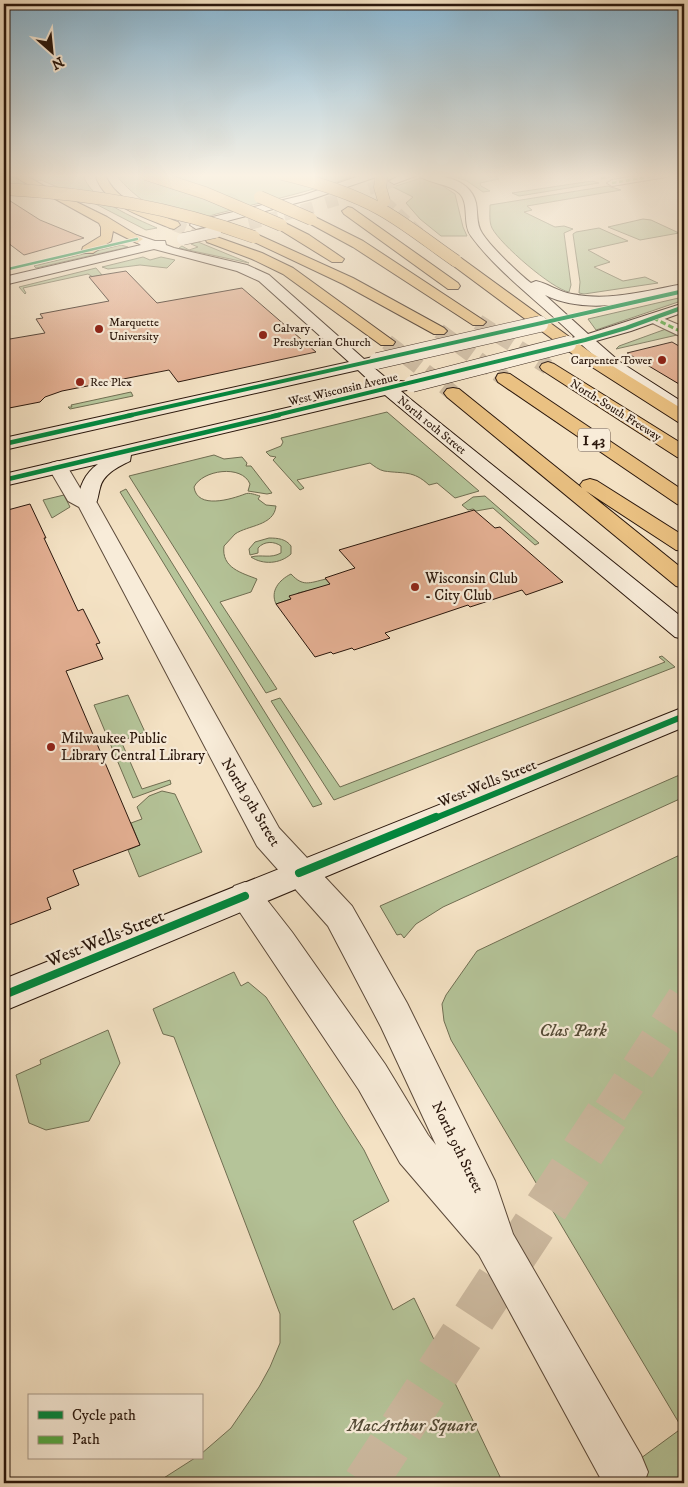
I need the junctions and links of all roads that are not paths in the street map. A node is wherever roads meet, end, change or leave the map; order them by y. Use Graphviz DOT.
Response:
graph roads {
  1 [pos="98,243"];
  2 [pos="117,243"];
  3 [pos="148,243"];
  4 [pos="165,243"];
  5 [pos="234,243"];
  6 [pos="269,243"];
  7 [pos="315,243"];
  8 [pos="357,243"];
  9 [pos="394,243"];
  10 [pos="430,243"];
  11 [pos="485,243"];
  12 [pos="154,246"];
  13 [pos="88,250"];
  14 [pos="502,261"];
  15 [pos="4,270"];
  16 [pos="4,280"];
  17 [pos="684,290"];
  18 [pos="462,293"];
  19 [pos="684,307"];
  20 [pos="564,318"];
  21 [pos="653,318"];
  22 [pos="478,322"];
  23 [pos="540,324"];
  24 [pos="684,333"];
  25 [pos="387,342"];
  26 [pos="577,342"];
  27 [pos="368,363"];
  28 [pos="555,366"];
  29 [pos="504,378"];
  30 [pos="388,390"];
  31 [pos="684,411"];
  32 [pos="684,418"];
  33 [pos="98,423"];
  34 [pos="4,444"];
  35 [pos="153,445"];
  36 [pos="684,453"];
  37 [pos="58,467"];
  38 [pos="4,480"];
  39 [pos="684,500"];
  40 [pos="86,504"];
  41 [pos="684,545"];
  42 [pos="684,581"];
  43 [pos="684,631"];
  44 [pos="684,716"];
  45 [pos="299,873"];
  46 [pos="245,896"];
  47 [pos="4,996"];
  48 [pos="495,1244"];
  49 [pos="624,1472"];
  1 -- 13 [label="highway"];
  2 -- 13 [label="street"];
  3 -- 12 [label="street, North 10th Street"];
  4 -- 12 [label="street, bridge"];
  5 -- 25 [label="highway"];
  6 -- 7 [label="highway, bridge"];
  8 -- 22 [label="highway"];
  9 -- 18 [label="highway"];
  10 -- 23 [label="highway, bridge"];
  11 -- 14 [label="street"];
  12 -- 16 [label="street"];
  12 -- 27 [label="street, North 10th Street"];
  13 -- 15 [label="street"];
  14 -- 17 [label="street"];
  14 -- 20 [label="street"];
  17 -- 20 [label="street, West Wisconsin Avenue"];
  19 -- 21 [label="street, West Wisconsin Avenue"];
  20 -- 23 [label="street, West Wisconsin Avenue"];
  20 -- 26 [label="street"];
  21 -- 24 [label="street"];
  21 -- 26 [label="street, West Wisconsin Avenue"];
  23 -- 26 [label="highway"];
  23 -- 27 [label="street, West Wisconsin Avenue, bridge"];
  26 -- 30 [label="street, West Wisconsin Avenue, bridge"];
  26 -- 31 [label="street"];
  26 -- 32 [label="highway"];
  27 -- 30 [label="street, North 10th Street"];
  27 -- 33 [label="street, West Wisconsin Avenue"];
  28 -- 36 [label="highway, North-South Freeway / I 43"];
  29 -- 39 [label="highway, I 43"];
  30 -- 35 [label="street, West Wisconsin Avenue"];
  30 -- 43 [label="street, North 10th Street"];
  33 -- 34 [label="street, West Wisconsin Avenue"];
  33 -- 37 [label="street, North 9th Street"];
  35 -- 37 [label="street, West Wisconsin Avenue"];
  35 -- 40 [label="street"];
  37 -- 38 [label="street, West Wisconsin Avenue"];
  37 -- 40 [label="street, North 9th Street"];
  40 -- 45 [label="street, North 9th Street"];
  41 -- 42 [label="highway"];
  44 -- 45 [label="street, West Wells Street"];
  45 -- 46 [label="street, West Wells Street"];
  45 -- 48 [label="street, North 9th Street"];
  46 -- 47 [label="street, West Wells Street"];
  46 -- 48 [label="street, North 9th Street"];
  48 -- 49 [label="street, North 9th Street"];
}
